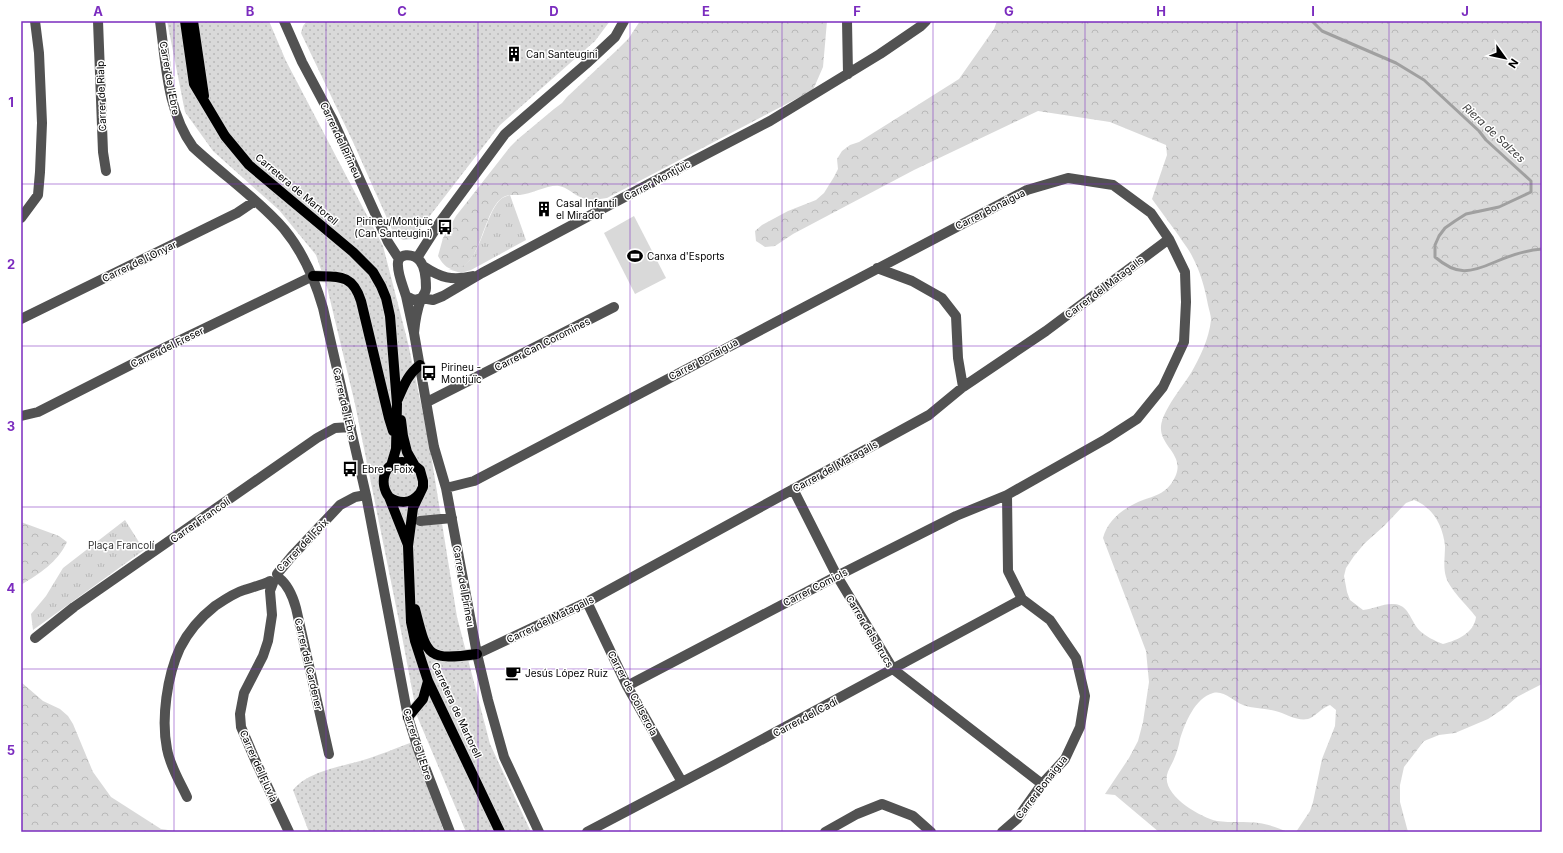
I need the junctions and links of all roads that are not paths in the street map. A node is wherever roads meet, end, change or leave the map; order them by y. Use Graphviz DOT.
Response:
graph roads {
  1 [pos="35,21"];
  2 [pos="98,21"];
  3 [pos="160,21"];
  4 [pos="185,21"];
  5 [pos="193,21"];
  6 [pos="284,21"];
  7 [pos="624,21"];
  8 [pos="847,21"];
  9 [pos="926,21"];
  10 [pos="848,74"];
  11 [pos="205,102"];
  12 [pos="106,170"];
  13 [pos="255,201"];
  14 [pos="21,218"];
  15 [pos="1169,239"];
  16 [pos="399,259"];
  17 [pos="420,262"];
  18 [pos="877,268"];
  19 [pos="482,273"];
  20 [pos="313,276"];
  21 [pos="406,296"];
  22 [pos="422,298"];
  23 [pos="614,307"];
  24 [pos="21,319"];
  25 [pos="414,333"];
  26 [pos="420,365"];
  27 [pos="963,387"];
  28 [pos="427,402"];
  29 [pos="397,404"];
  30 [pos="21,416"];
  31 [pos="351,427"];
  32 [pos="395,436"];
  33 [pos="391,466"];
  34 [pos="415,466"];
  35 [pos="446,488"];
  36 [pos="793,489"];
  37 [pos="419,494"];
  38 [pos="1007,494"];
  39 [pos="366,495"];
  40 [pos="389,497"];
  41 [pos="452,518"];
  42 [pos="420,521"];
  43 [pos="408,546"];
  44 [pos="837,576"];
  45 [pos="275,579"];
  46 [pos="411,590"];
  47 [pos="1022,599"];
  48 [pos="587,602"];
  49 [pos="35,638"];
  50 [pos="477,654"];
  51 [pos="893,670"];
  52 [pos="428,681"];
  53 [pos="627,686"];
  54 [pos="408,718"];
  55 [pos="329,754"];
  56 [pos="682,782"];
  57 [pos="1042,784"];
  58 [pos="187,797"];
  59 [pos="288,832"];
  60 [pos="450,832"];
  61 [pos="500,832"];
  62 [pos="539,832"];
  63 [pos="586,832"];
  64 [pos="825,832"];
  65 [pos="931,832"];
  66 [pos="1002,832"];
  1 -- 14 [label="street"];
  2 -- 12 [label="street, Carrer de Rialp"];
  3 -- 13 [label="street, Carrer de l'Ebre"];
  4 -- 11 [label="main road, Carretera de Martorell"];
  5 -- 11 [label="main road"];
  6 -- 16 [label="street, Carrer del Pirineu"];
  7 -- 17 [label="street"];
  8 -- 10 [label="street"];
  9 -- 10 [label="street, Carrer Montjuïc"];
  10 -- 19 [label="street, Carrer Montjuïc"];
  11 -- 29 [label="main road, Carretera de Martorell"];
  13 -- 20 [label="street, Carrer de l'Ebre"];
  13 -- 24 [label="street, Carrer de l'Onyar"];
  15 -- 18 [label="street, Carrer Bonaigua"];
  15 -- 27 [label="street, Carrer del Matagalls"];
  15 -- 38 [label="street, Carrer Bonaigua"];
  16 -- 17 [label="street"];
  16 -- 21 [label="street, Carrer del Pirineu"];
  17 -- 19 [label="street"];
  17 -- 22 [label="street, Carrer del Pirineu"];
  18 -- 27 [label="street"];
  18 -- 35 [label="street, Carrer Bonaigua"];
  19 -- 22 [label="street, Carrer Montjuïc"];
  20 -- 30 [label="street, Carrer del Freser"];
  20 -- 31 [label="street, Carrer de l'Ebre"];
  20 -- 32 [label="main road"];
  21 -- 22 [label="street"];
  21 -- 25 [label="street, Carrer del Pirineu"];
  22 -- 25 [label="street, Carrer del Pirineu"];
  23 -- 28 [label="street, Carrer Can Coromines"];
  25 -- 26 [label="street, Carrer del Pirineu"];
  26 -- 28 [label="street, Carrer del Pirineu"];
  26 -- 29 [label="main road"];
  27 -- 36 [label="street, Carrer del Matagalls"];
  28 -- 35 [label="street, Carrer del Pirineu"];
  29 -- 32 [label="main road, Carretera de Martorell"];
  29 -- 34 [label="main road"];
  31 -- 39 [label="street, Carrer de l'Ebre"];
  31 -- 49 [label="street, Carrer Francolí"];
  32 -- 33 [label="main road, Carretera de Martorell"];
  33 -- 34 [label="main road"];
  33 -- 40 [label="main road"];
  34 -- 37 [label="main road"];
  35 -- 41 [label="street, Carrer del Pirineu"];
  36 -- 44 [label="street, Carrer dels Brucs"];
  36 -- 48 [label="street, Carrer del Matagalls"];
  37 -- 40 [label="main road"];
  37 -- 43 [label="main road"];
  38 -- 44 [label="street, Carrer Comiols"];
  38 -- 47 [label="street, Carrer Bonaigua"];
  39 -- 45 [label="street, Carrer del Foix"];
  39 -- 54 [label="street, Carrer de l'Ebre"];
  40 -- 43 [label="main road"];
  41 -- 42 [label="street"];
  41 -- 50 [label="street, Carrer del Pirineu"];
  43 -- 46 [label="main road, Carretera de Martorell"];
  44 -- 51 [label="street, Carrer dels Brucs"];
  44 -- 53 [label="street, Carrer Comiols"];
  45 -- 55 [label="street, Carrer del Cardener"];
  45 -- 58 [label="street, Carrer del Foix"];
  45 -- 59 [label="street, Carrer del Fluvià"];
  46 -- 50 [label="main road"];
  46 -- 52 [label="main road, Carretera de Martorell"];
  47 -- 51 [label="street, Carrer del Cadí"];
  47 -- 57 [label="street, Carrer Bonaigua"];
  48 -- 50 [label="street, Carrer del Matagalls"];
  48 -- 53 [label="street, Carrer de Collserola"];
  50 -- 62 [label="street, Carrer del Pirineu"];
  51 -- 56 [label="street, Carrer del Cadí"];
  51 -- 57 [label="street, Carrer dels Brucs"];
  52 -- 54 [label="main road"];
  52 -- 61 [label="main road, Carretera de Martorell"];
  53 -- 56 [label="street, Carrer de Collserola"];
  54 -- 60 [label="street, Carrer de l'Ebre"];
  56 -- 63 [label="street, Carrer del Cadí"];
  57 -- 66 [label="street, Carrer Bonaigua"];
  64 -- 65 [label="street"];
}
